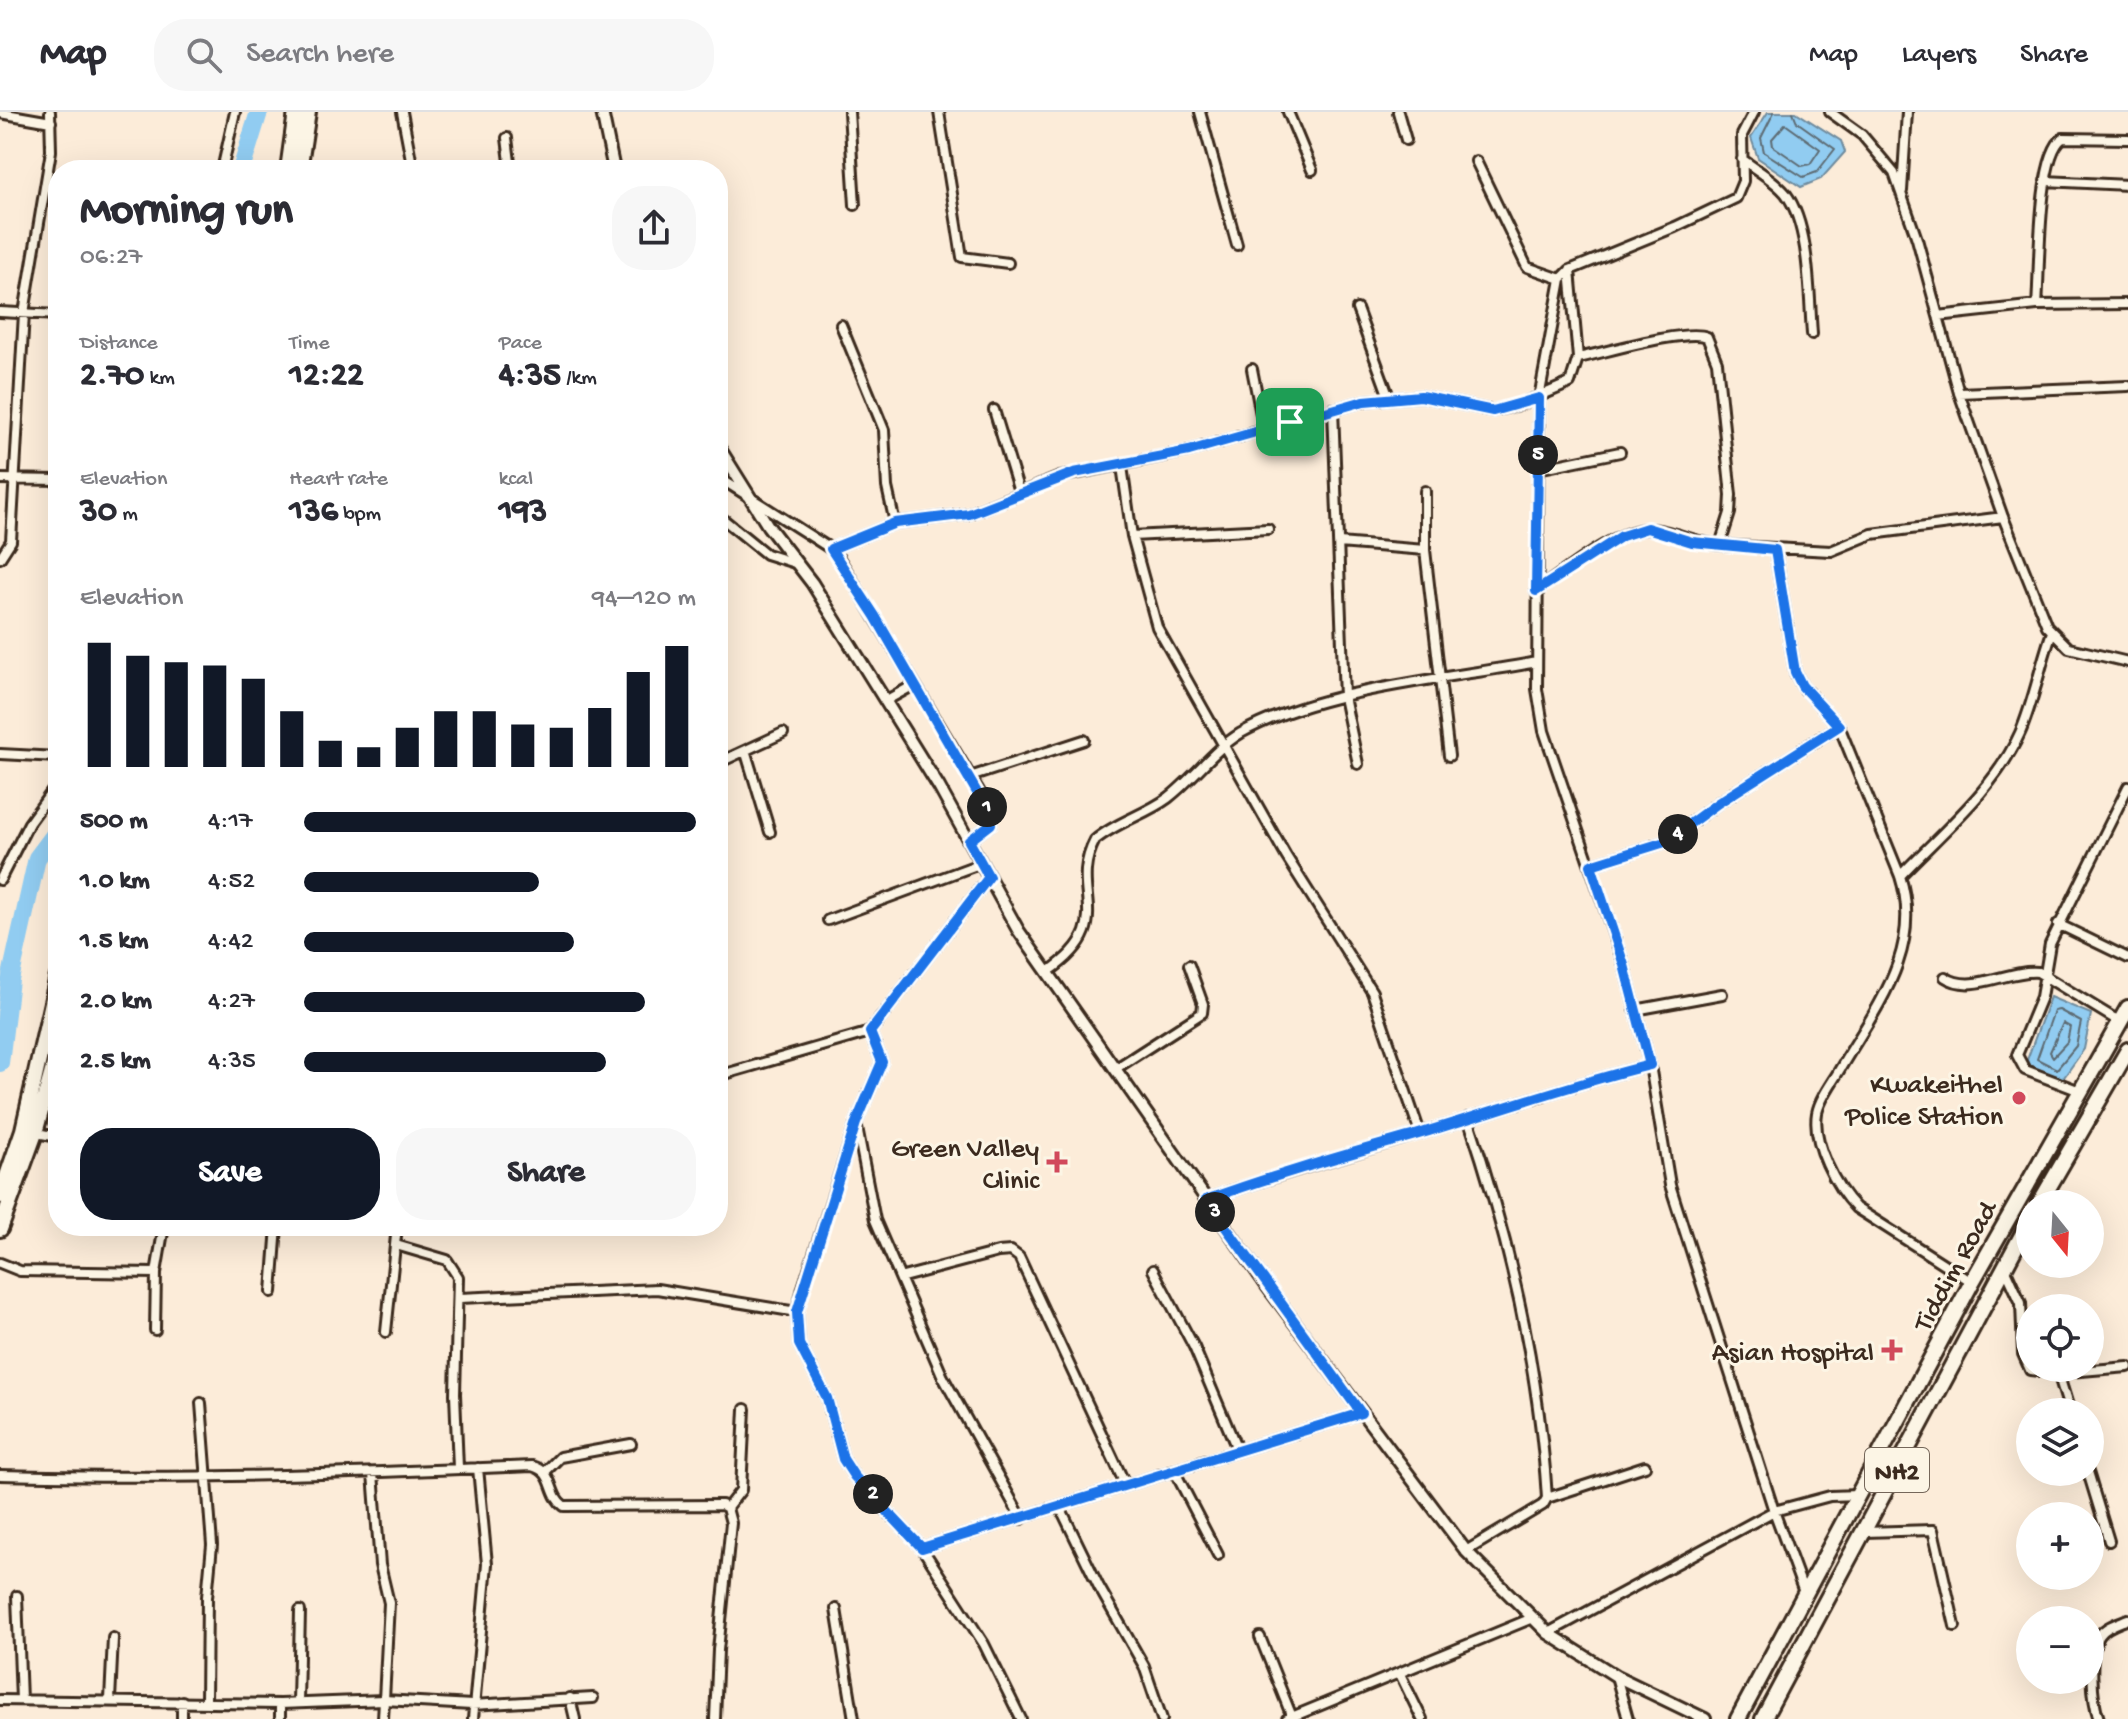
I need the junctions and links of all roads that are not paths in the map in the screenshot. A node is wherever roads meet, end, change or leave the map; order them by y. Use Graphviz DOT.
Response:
graph roads {
  1 [pos="50,112"];
  2 [pos="235,112"];
  3 [pos="296,112"];
  4 [pos="308,112"];
  5 [pos="402,112"];
  6 [pos="602,112"];
  7 [pos="849,112"];
  8 [pos="939,112"];
  9 [pos="1200,112"];
  10 [pos="1288,112"];
  11 [pos="1398,112"];
  12 [pos="1754,112"];
  13 [pos="1830,112"];
  14 [pos="1844,112"];
  15 [pos="1907,112"];
  16 [pos="0,113"];
  17 [pos="51,122"];
  18 [pos="1846,124"];
  19 [pos="507,138"];
  20 [pos="2128,139"];
  21 [pos="1406,140"];
  22 [pos="1742,159"];
  23 [pos="50,160"];
  24 [pos="224,160"];
  25 [pos="289,160"];
  26 [pos="301,160"];
  27 [pos="411,160"];
  28 [pos="510,160"];
  29 [pos="612,160"];
  30 [pos="1476,161"];
  31 [pos="48,169"];
  32 [pos="1312,170"];
  33 [pos="2045,181"];
  34 [pos="2128,185"];
  35 [pos="1902,196"];
  36 [pos="855,205"];
  37 [pos="1237,245"];
  38 [pos="1008,263"];
  39 [pos="1570,270"];
  40 [pos="1561,279"];
  41 [pos="2128,304"];
  42 [pos="2037,305"];
  43 [pos="1357,309"];
  44 [pos="0,312"];
  45 [pos="24,313"];
  46 [pos="48,314"];
  47 [pos="1938,316"];
  48 [pos="841,325"];
  49 [pos="1812,334"];
  50 [pos="1578,358"];
  51 [pos="1252,369"];
  52 [pos="2128,386"];
  53 [pos="1959,393"];
  54 [pos="1389,397"];
  55 [pos="1539,398"];
  56 [pos="1333,409"];
  57 [pos="994,410"];
  58 [pos="1264,430"];
  59 [pos="1620,452"];
  60 [pos="728,463"];
  61 [pos="1122,466"];
  62 [pos="1538,469"];
  63 [pos="0,479"];
  64 [pos="13,479"];
  65 [pos="48,480"];
  66 [pos="728,483"];
  67 [pos="1425,491"];
  68 [pos="1019,492"];
  69 [pos="747,494"];
  70 [pos="2003,517"];
  71 [pos="728,523"];
  72 [pos="895,523"];
  73 [pos="1268,529"];
  74 [pos="1132,536"];
  75 [pos="1339,543"];
  76 [pos="1720,545"];
  77 [pos="831,549"];
  78 [pos="1425,550"];
  79 [pos="1775,550"];
  80 [pos="0,558"];
  81 [pos="799,564"];
  82 [pos="1536,591"];
  83 [pos="2052,632"];
  84 [pos="1537,662"];
  85 [pos="2128,662"];
  86 [pos="1438,680"];
  87 [pos="914,685"];
  88 [pos="1344,697"];
  89 [pos="888,699"];
  90 [pos="1839,726"];
  91 [pos="783,733"];
  92 [pos="1084,740"];
  93 [pos="1223,745"];
  94 [pos="746,753"];
  95 [pos="0,754"];
  96 [pos="48,756"];
  97 [pos="1449,756"];
  98 [pos="728,759"];
  99 [pos="1358,764"];
  100 [pos="970,777"];
  101 [pos="2128,787"];
  102 [pos="48,797"];
  103 [pos="770,832"];
  104 [pos="972,840"];
  105 [pos="982,863"];
  106 [pos="1591,865"];
  107 [pos="1900,876"];
  108 [pos="989,877"];
  109 [pos="0,880"];
  110 [pos="828,920"];
  111 [pos="2058,924"];
  112 [pos="2128,958"];
  113 [pos="1189,965"];
  114 [pos="1048,972"];
  115 [pos="2044,974"];
  116 [pos="1945,977"];
  117 [pos="1722,994"];
  118 [pos="1635,1010"];
  119 [pos="2124,1015"];
  120 [pos="48,1029"];
  121 [pos="870,1032"];
  122 [pos="2128,1050"];
  123 [pos="1650,1065"];
  124 [pos="1115,1069"];
  125 [pos="728,1073"];
  126 [pos="48,1078"];
  127 [pos="2080,1091"];
  128 [pos="1468,1118"];
  129 [pos="856,1123"];
  130 [pos="29,1131"];
  131 [pos="1420,1133"];
  132 [pos="48,1135"];
  133 [pos="2047,1190"];
  134 [pos="0,1196"];
  135 [pos="1206,1200"];
  136 [pos="0,1229"];
  137 [pos="162,1236"];
  138 [pos="276,1236"];
  139 [pos="396,1236"];
  140 [pos="396,1245"];
  141 [pos="2016,1247"];
  142 [pos="0,1263"];
  143 [pos="2005,1268"];
  144 [pos="1153,1270"];
  145 [pos="156,1273"];
  146 [pos="903,1277"];
  147 [pos="1972,1282"];
  148 [pos="272,1292"];
  149 [pos="2017,1294"];
  150 [pos="460,1298"];
  151 [pos="797,1312"];
  152 [pos="155,1330"];
  153 [pos="386,1332"];
  154 [pos="2128,1367"];
  155 [pos="2104,1369"];
  156 [pos="201,1403"];
  157 [pos="745,1409"];
  158 [pos="1361,1413"];
  159 [pos="631,1444"];
  160 [pos="1237,1449"];
  161 [pos="1645,1466"];
  162 [pos="458,1468"];
  163 [pos="478,1468"];
  164 [pos="1174,1470"];
  165 [pos="546,1471"];
  166 [pos="373,1473"];
  167 [pos="207,1474"];
  168 [pos="0,1475"];
  169 [pos="1125,1484"];
  170 [pos="2092,1486"];
  171 [pos="1861,1495"];
  172 [pos="1547,1498"];
  173 [pos="1060,1507"];
  174 [pos="727,1508"];
  175 [pos="1774,1511"];
  176 [pos="1022,1519"];
  177 [pos="1864,1532"];
  178 [pos="2109,1541"];
  179 [pos="922,1548"];
  180 [pos="1466,1551"];
  181 [pos="1218,1555"];
  182 [pos="17,1596"];
  183 [pos="1806,1597"];
  184 [pos="836,1609"];
  185 [pos="300,1611"];
  186 [pos="1530,1619"];
  187 [pos="2128,1619"];
  188 [pos="1955,1626"];
  189 [pos="1548,1633"];
  190 [pos="1260,1637"];
  191 [pos="113,1638"];
  192 [pos="1400,1674"];
  193 [pos="1616,1676"];
  194 [pos="570,1698"];
  195 [pos="593,1698"];
  196 [pos="0,1700"];
  197 [pos="21,1700"];
  198 [pos="110,1700"];
  199 [pos="384,1700"];
  200 [pos="182,1701"];
  201 [pos="206,1701"];
  202 [pos="298,1702"];
  203 [pos="280,1704"];
  204 [pos="472,1705"];
  205 [pos="1290,1718"];
  206 [pos="182,1719"];
  207 [pos="280,1719"];
  208 [pos="383,1719"];
  209 [pos="473,1719"];
  210 [pos="575,1719"];
  211 [pos="715,1719"];
  212 [pos="854,1719"];
  213 [pos="1021,1719"];
  214 [pos="1162,1719"];
  215 [pos="1422,1719"];
  216 [pos="1628,1719"];
  217 [pos="1705,1719"];
  218 [pos="1738,1719"];
  219 [pos="1763,1719"];
  220 [pos="2099,1719"];
  1 -- 17 [label="street"];
  2 -- 24 [label="street"];
  3 -- 25 [label="highway"];
  4 -- 26 [label="highway"];
  5 -- 27 [label="street"];
  6 -- 29 [label="street"];
  7 -- 36 [label="street"];
  8 -- 38 [label="street"];
  9 -- 37 [label="street"];
  10 -- 32 [label="street"];
  11 -- 21 [label="street"];
  12 -- 22 [label="street"];
  13 -- 18 [label="street"];
  14 -- 18 [label="street"];
  15 -- 35 [label="street"];
  16 -- 17 [label="street"];
  17 -- 23 [label="street"];
  18 -- 35 [label="street"];
  19 -- 28 [label="street"];
  20 -- 33 [label="street"];
  22 -- 39 [label="street"];
  22 -- 49 [label="street"];
  30 -- 40 [label="street"];
  31 -- 45 [label="street"];
  33 -- 34 [label="street"];
  33 -- 42 [label="street"];
  35 -- 47 [label="street"];
  39 -- 40 [label="street"];
  39 -- 50 [label="street"];
  40 -- 55 [label="street"];
  41 -- 42 [label="street"];
  42 -- 47 [label="street"];
  43 -- 54 [label="street"];
  44 -- 45 [label="street"];
  45 -- 46 [label="street"];
  45 -- 64 [label="street"];
  47 -- 53 [label="street"];
  48 -- 72 [label="street"];
  50 -- 55 [label="street"];
  50 -- 76 [label="street"];
  51 -- 58 [label="street"];
  52 -- 53 [label="street"];
  53 -- 70 [label="street"];
  54 -- 55 [label="street"];
  54 -- 56 [label="street"];
  55 -- 62 [label="street"];
  56 -- 58 [label="street"];
  56 -- 75 [label="street"];
  57 -- 68 [label="street"];
  58 -- 61 [label="street"];
  59 -- 62 [label="street"];
  60 -- 69 [label="street"];
  61 -- 68 [label="street"];
  61 -- 74 [label="street"];
  62 -- 82 [label="street"];
  63 -- 64 [label="street"];
  64 -- 65 [label="street"];
  64 -- 80 [label="street"];
  66 -- 69 [label="street"];
  67 -- 78 [label="street"];
  68 -- 72 [label="street"];
  69 -- 77 [label="street"];
  69 -- 81 [label="street"];
  70 -- 79 [label="street"];
  70 -- 83 [label="street"];
  71 -- 81 [label="street"];
  72 -- 77 [label="street"];
  73 -- 74 [label="street"];
  74 -- 93 [label="street"];
  75 -- 78 [label="street"];
  75 -- 88 [label="street"];
  76 -- 79 [label="street"];
  76 -- 82 [label="street"];
  77 -- 87 [label="street"];
  78 -- 86 [label="street"];
  79 -- 90 [label="street"];
  81 -- 89 [label="street"];
  82 -- 84 [label="street"];
  83 -- 85 [label="street"];
  83 -- 107 [label="street"];
  84 -- 86 [label="street"];
  84 -- 106 [label="street"];
  86 -- 88 [label="street"];
  86 -- 97 [label="street"];
  87 -- 89 [label="street"];
  87 -- 100 [label="street"];
  88 -- 93 [label="street"];
  88 -- 99 [label="street"];
  89 -- 104 [label="street"];
  90 -- 106 [label="street"];
  90 -- 107 [label="street"];
  91 -- 94 [label="street"];
  92 -- 100 [label="street"];
  93 -- 114 [label="street"];
  93 -- 131 [label="street"];
  94 -- 98 [label="street"];
  94 -- 103 [label="street"];
  95 -- 96 [label="street"];
  100 -- 104 [label="street"];
  101 -- 111 [label="street"];
  102 -- 109 [label="street"];
  104 -- 105 [label="street"];
  105 -- 108 [label="street"];
  105 -- 110 [label="street"];
  106 -- 118 [label="street"];
  107 -- 147 [label="street"];
  108 -- 114 [label="street"];
  108 -- 121 [label="street"];
  111 -- 112 [label="street"];
  111 -- 115 [label="street"];
  113 -- 124 [label="street"];
  114 -- 124 [label="street"];
  115 -- 116 [label="street"];
  115 -- 119 [label="street"];
  115 -- 127 [label="street"];
  117 -- 118 [label="street"];
  118 -- 123 [label="street"];
  119 -- 127 [label="highway, Tiddim Road / NH2"];
  120 -- 130 [label="highway"];
  121 -- 125 [label="street"];
  121 -- 129 [label="street"];
  122 -- 133 [label="highway, Tiddim Road"];
  123 -- 128 [label="street"];
  123 -- 175 [label="street"];
  124 -- 135 [label="street"];
  126 -- 130 [label="highway"];
  127 -- 147 [label="highway, Tiddim Road / NH2"];
  128 -- 131 [label="street"];
  128 -- 172 [label="street"];
  129 -- 146 [label="street"];
  129 -- 151 [label="street"];
  130 -- 132 [label="street"];
  130 -- 134 [label="highway"];
  130 -- 136 [label="highway"];
  131 -- 135 [label="street"];
  135 -- 158 [label="street"];
  137 -- 145 [label="street"];
  138 -- 148 [label="street"];
  139 -- 140 [label="street"];
  140 -- 150 [label="street"];
  140 -- 153 [label="street"];
  141 -- 143 [label="highway, Tiddim Road / NH2"];
  142 -- 145 [label="street"];
  143 -- 149 [label="street"];
  143 -- 177 [label="highway, Tiddim Road / NH2"];
  144 -- 160 [label="street"];
  145 -- 152 [label="street"];
  146 -- 169 [label="street"];
  146 -- 176 [label="street"];
  147 -- 171 [label="highway, Tiddim Road / NH2"];
  150 -- 151 [label="street"];
  150 -- 162 [label="street"];
  151 -- 179 [label="street"];
  154 -- 155 [label="street"];
  156 -- 167 [label="street"];
  157 -- 174 [label="street"];
  158 -- 160 [label="street"];
  158 -- 180 [label="street"];
  159 -- 165 [label="street"];
  160 -- 164 [label="street"];
  161 -- 172 [label="street"];
  162 -- 163 [label="street"];
  162 -- 166 [label="street"];
  163 -- 165 [label="street"];
  163 -- 204 [label="street"];
  164 -- 169 [label="street"];
  164 -- 181 [label="street"];
  165 -- 174 [label="street"];
  166 -- 167 [label="street"];
  166 -- 199 [label="street"];
  167 -- 168 [label="street"];
  167 -- 201 [label="street"];
  169 -- 173 [label="street"];
  170 -- 178 [label="street"];
  171 -- 175 [label="street"];
  171 -- 183 [label="highway, Tiddim Road / NH2"];
  172 -- 180 [label="street"];
  173 -- 176 [label="street"];
  173 -- 214 [label="street"];
  174 -- 211 [label="street"];
  175 -- 183 [label="street"];
  175 -- 189 [label="street"];
  176 -- 179 [label="street"];
  177 -- 188 [label="street"];
  177 -- 219 [label="highway, Tiddim Road / NH2"];
  179 -- 213 [label="street"];
  180 -- 186 [label="street"];
  182 -- 197 [label="street"];
  183 -- 218 [label="highway, Tiddim Road / NH2"];
  184 -- 212 [label="street"];
  185 -- 202 [label="street"];
  186 -- 189 [label="street"];
  186 -- 192 [label="street"];
  187 -- 220 [label="street"];
  189 -- 193 [label="street"];
  190 -- 205 [label="street"];
  191 -- 198 [label="street"];
  192 -- 205 [label="street"];
  192 -- 215 [label="street"];
  193 -- 216 [label="street"];
  193 -- 217 [label="street"];
  194 -- 195 [label="street"];
  194 -- 204 [label="street"];
  194 -- 210 [label="street"];
  196 -- 197 [label="street"];
  197 -- 198 [label="street"];
  198 -- 200 [label="street"];
  199 -- 202 [label="street"];
  199 -- 204 [label="street"];
  199 -- 208 [label="street"];
  200 -- 201 [label="street"];
  200 -- 206 [label="street"];
  201 -- 203 [label="street"];
  202 -- 203 [label="street"];
  203 -- 207 [label="street"];
  204 -- 209 [label="street"];
}
